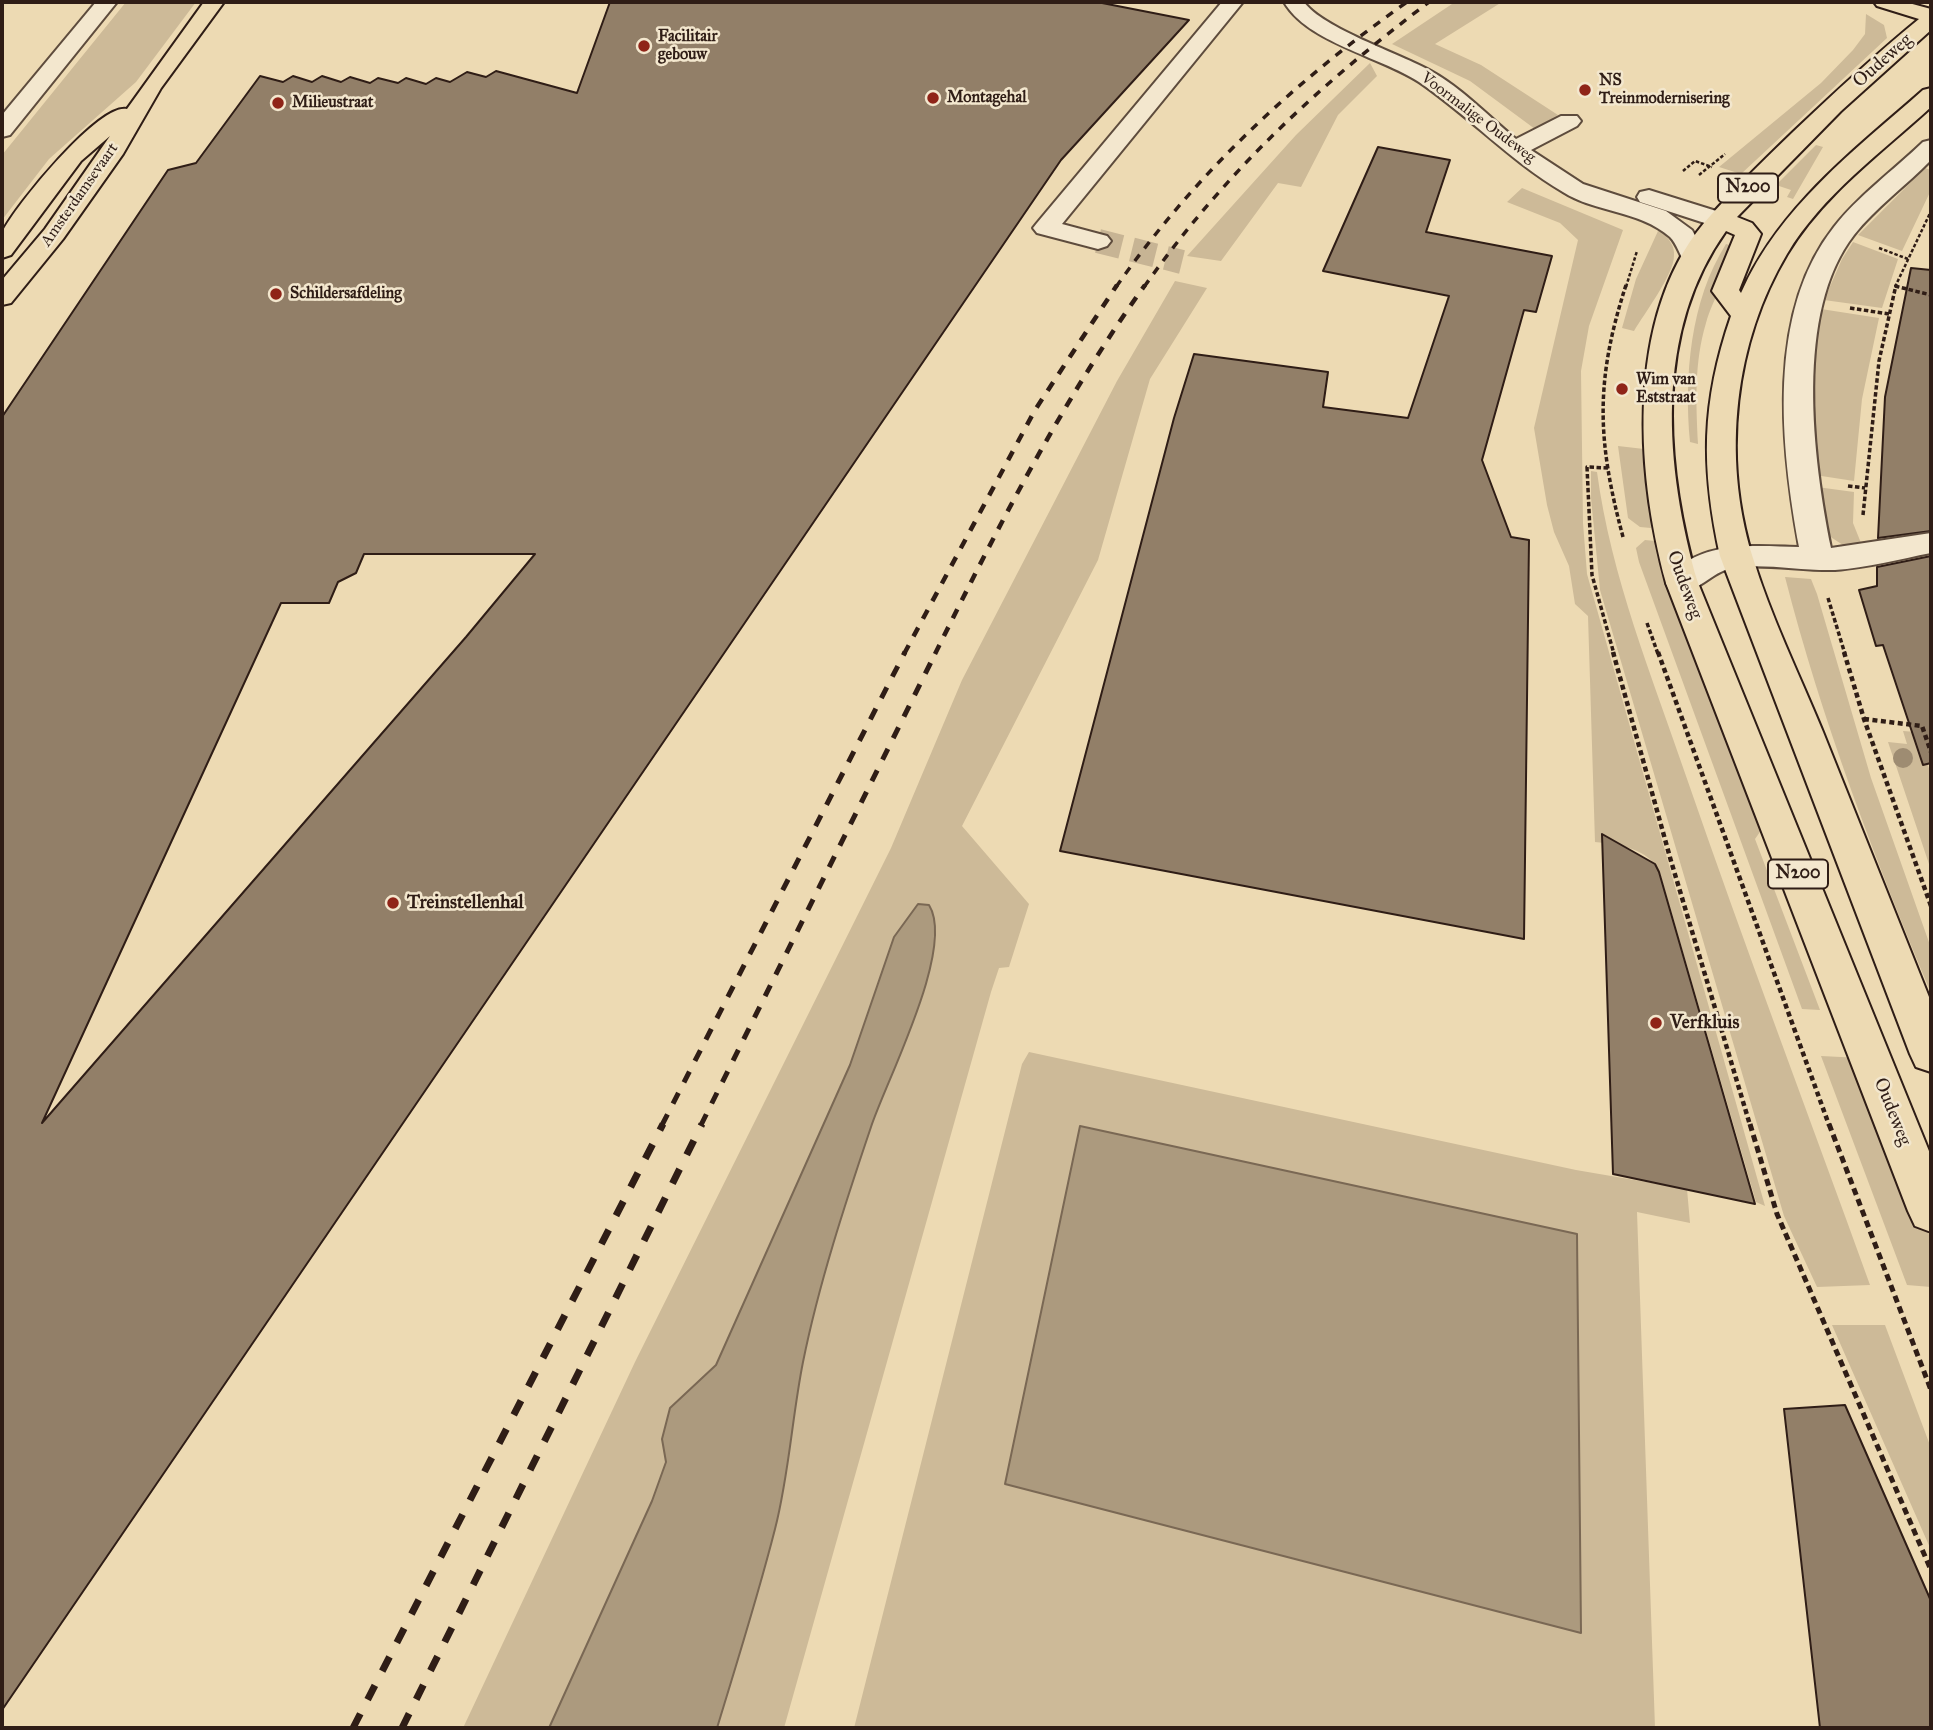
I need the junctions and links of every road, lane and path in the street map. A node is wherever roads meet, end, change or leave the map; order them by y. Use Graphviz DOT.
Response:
graph roads {
  1 [pos="107,2"];
  2 [pos="214,2"];
  3 [pos="1233,2"];
  4 [pos="1884,2"];
  5 [pos="1267,4"];
  6 [pos="1294,4"];
  7 [pos="1931,18"];
  8 [pos="151,87"];
  9 [pos="1931,95"];
  10 [pos="2,98"];
  11 [pos="29,98"];
  12 [pos="1569,121"];
  13 [pos="2,130"];
  14 [pos="1931,147"];
  15 [pos="1514,149"];
  16 [pos="1554,173"];
  17 [pos="1931,212"];
  18 [pos="1720,220"];
  19 [pos="1098,240"];
  20 [pos="2,250"];
  21 [pos="1695,259"];
  22 [pos="1895,286"];
  23 [pos="1931,295"];
  24 [pos="2,297"];
  25 [pos="1745,316"];
  26 [pos="1931,543"];
  27 [pos="1625,546"];
  28 [pos="1869,554"];
  29 [pos="1736,556"];
  30 [pos="1817,558"];
  31 [pos="1682,583"];
  32 [pos="1643,610"];
  33 [pos="1864,719"];
  34 [pos="1931,752"];
  35 [pos="1931,906"];
  36 [pos="1931,1054"];
  37 [pos="1931,1210"];
  38 [pos="1931,1390"];
  39 [pos="1931,1570"];
  1 -- 11 [label="street"];
  2 -- 8 [label="main road, Amsterdamsevaart"];
  3 -- 19 [label="street"];
  4 -- 7 [label="main road"];
  5 -- 6 [label="street"];
  6 -- 15 [label="street, Voormalige Oudeweg"];
  7 -- 18 [label="main road, Oudeweg / N200"];
  8 -- 20 [label="main road, Amsterdamsevaart"];
  8 -- 24 [label="main road, Amsterdamsevaart"];
  9 -- 25 [label="main road, N200"];
  10 -- 11 [label="street"];
  11 -- 13 [label="street"];
  12 -- 15 [label="street"];
  14 -- 30 [label="street"];
  15 -- 16 [label="street, Voormalige Oudeweg"];
  16 -- 18 [label="street, Voormalige Oudeweg"];
  16 -- 21 [label="street, Voormalige Oudeweg"];
  17 -- 22 [label="path"];
  18 -- 21 [label="main road, Oudeweg / N200"];
  18 -- 25 [label="main road"];
  21 -- 31 [label="main road, Oudeweg / N200"];
  22 -- 23 [label="path"];
  22 -- 28 [label="path"];
  25 -- 29 [label="main road, N200"];
  26 -- 28 [label="street"];
  27 -- 39 [label="path"];
  28 -- 30 [label="street"];
  29 -- 30 [label="street"];
  29 -- 31 [label="street"];
  29 -- 36 [label="main road, N200"];
  30 -- 33 [label="path"];
  31 -- 37 [label="main road, Oudeweg / N200"];
  32 -- 38 [label="path"];
  33 -- 34 [label="path"];
  33 -- 35 [label="path"];
}
